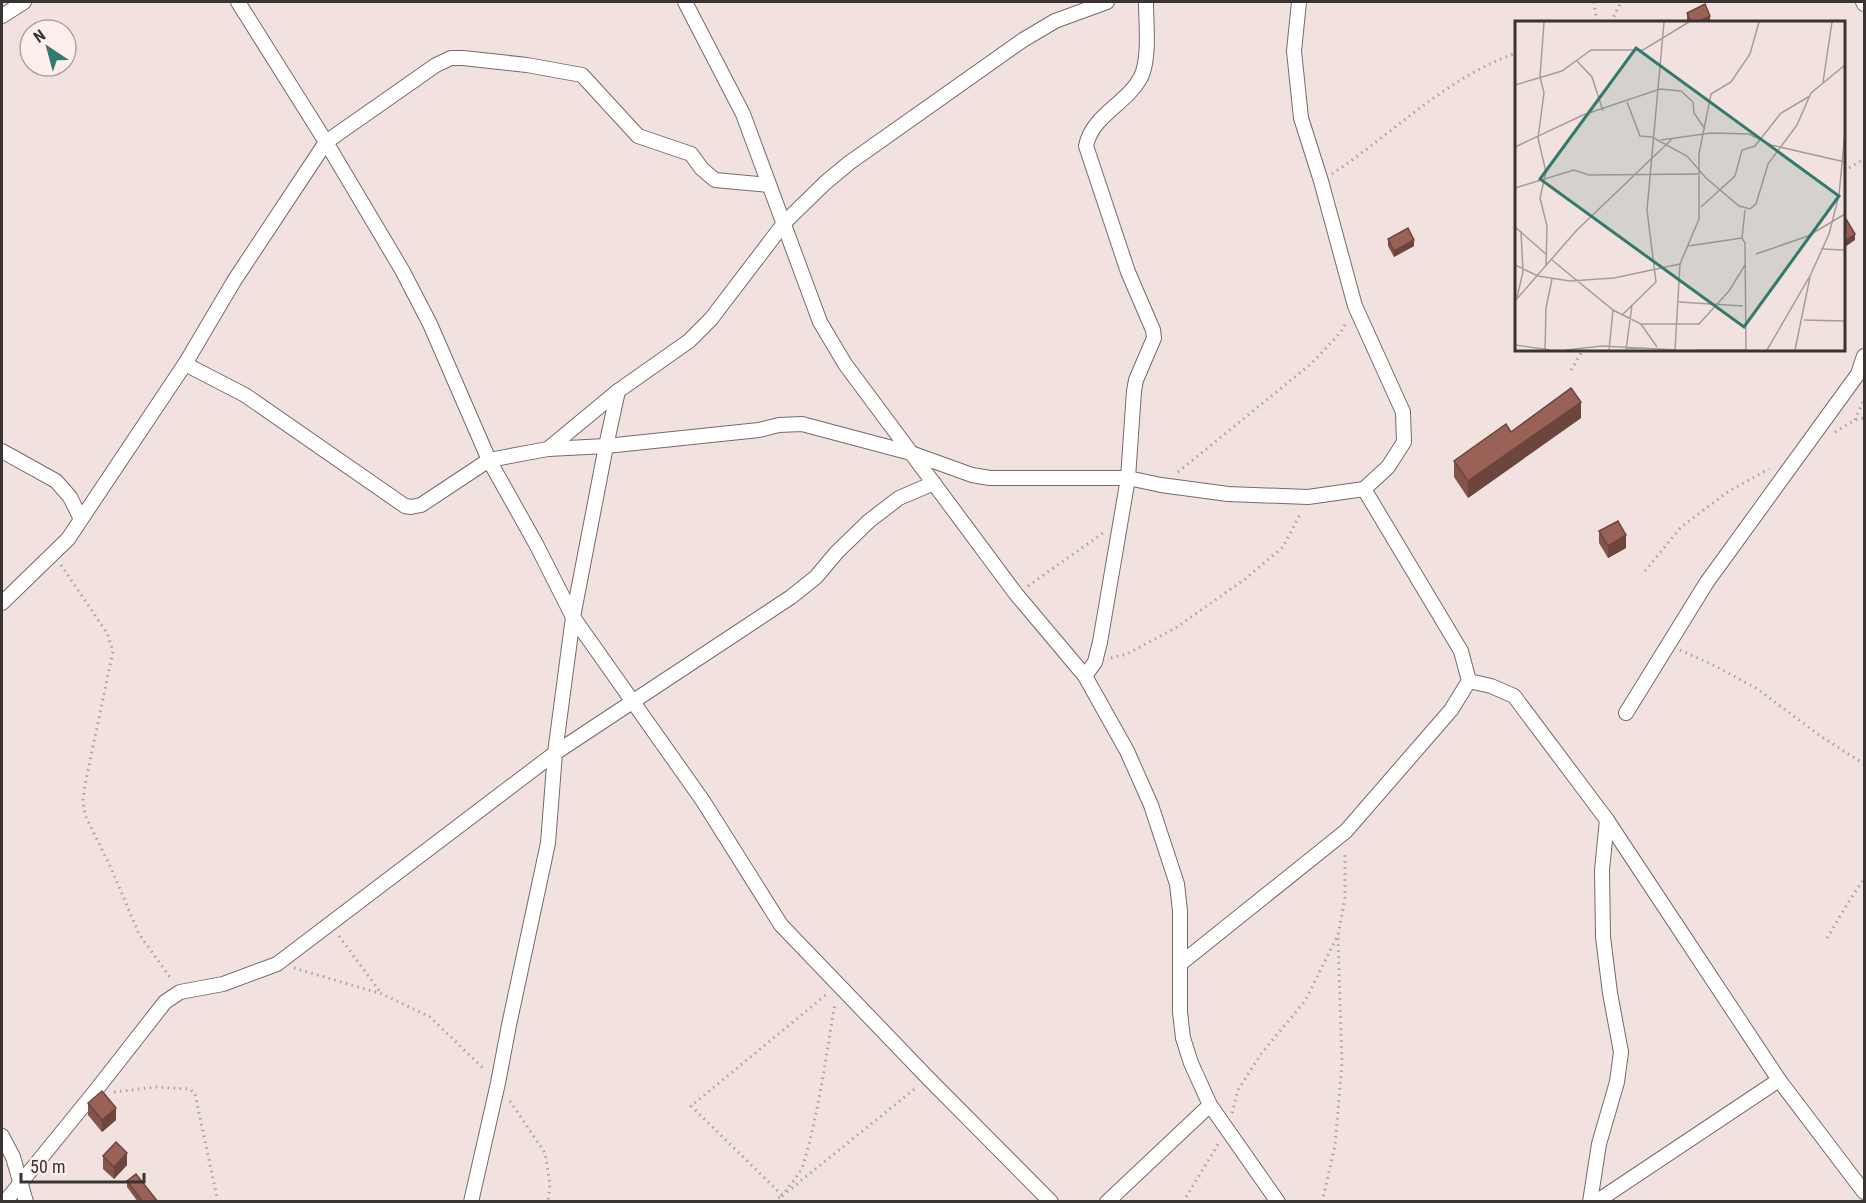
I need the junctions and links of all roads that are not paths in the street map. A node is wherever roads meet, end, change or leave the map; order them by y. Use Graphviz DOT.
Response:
graph roads {
  1 [pos="24,2"];
  2 [pos="238,2"];
  3 [pos="686,2"];
  4 [pos="1107,2"];
  5 [pos="1146,2"];
  6 [pos="1299,2"];
  7 [pos="2,16"];
  8 [pos="326,142"];
  9 [pos="769,184"];
  10 [pos="785,222"];
  11 [pos="1864,356"];
  12 [pos="186,364"];
  13 [pos="618,391"];
  14 [pos="606,446"];
  15 [pos="548,449"];
  16 [pos="2,451"];
  17 [pos="911,453"];
  18 [pos="489,460"];
  19 [pos="1128,478"];
  20 [pos="933,483"];
  21 [pos="1364,489"];
  22 [pos="81,519"];
  23 [pos="2,603"];
  24 [pos="573,617"];
  25 [pos="1085,676"];
  26 [pos="1469,681"];
  27 [pos="634,702"];
  28 [pos="1626,713"];
  29 [pos="555,753"];
  30 [pos="1607,820"];
  31 [pos="1180,964"];
  32 [pos="1779,1080"];
  33 [pos="1210,1105"];
  34 [pos="2,1136"];
  35 [pos="20,1181"];
  36 [pos="1864,1192"];
  37 [pos="5,1202"];
  38 [pos="26,1202"];
  39 [pos="471,1202"];
  40 [pos="1051,1202"];
  41 [pos="1107,1202"];
  42 [pos="1278,1202"];
  43 [pos="1590,1202"];
  44 [pos="1596,1202"];
  1 -- 7 [label="street"];
  2 -- 8 [label="street"];
  3 -- 9 [label="street"];
  4 -- 10 [label="street"];
  5 -- 19 [label="street"];
  6 -- 21 [label="street"];
  8 -- 9 [label="street"];
  8 -- 12 [label="street"];
  8 -- 18 [label="street"];
  9 -- 10 [label="street"];
  10 -- 13 [label="street"];
  10 -- 17 [label="street"];
  11 -- 28 [label="street"];
  12 -- 18 [label="street"];
  12 -- 22 [label="street"];
  13 -- 14 [label="street"];
  13 -- 15 [label="street"];
  14 -- 15 [label="street"];
  14 -- 17 [label="street"];
  14 -- 24 [label="street"];
  15 -- 18 [label="street"];
  16 -- 22 [label="street"];
  17 -- 19 [label="street"];
  17 -- 20 [label="street"];
  18 -- 24 [label="street"];
  19 -- 21 [label="street"];
  19 -- 25 [label="street"];
  20 -- 25 [label="street"];
  20 -- 27 [label="street"];
  21 -- 26 [label="street"];
  22 -- 23 [label="street"];
  24 -- 27 [label="street"];
  24 -- 29 [label="street"];
  25 -- 31 [label="street"];
  26 -- 30 [label="street"];
  26 -- 31 [label="street"];
  27 -- 29 [label="street"];
  27 -- 40 [label="street"];
  29 -- 35 [label="street"];
  29 -- 39 [label="street"];
  30 -- 32 [label="street"];
  30 -- 43 [label="street"];
  31 -- 33 [label="street"];
  32 -- 36 [label="street"];
  32 -- 44 [label="street"];
  33 -- 41 [label="street"];
  33 -- 42 [label="street"];
  34 -- 35 [label="street"];
  35 -- 37 [label="street"];
  35 -- 38 [label="street"];
}
